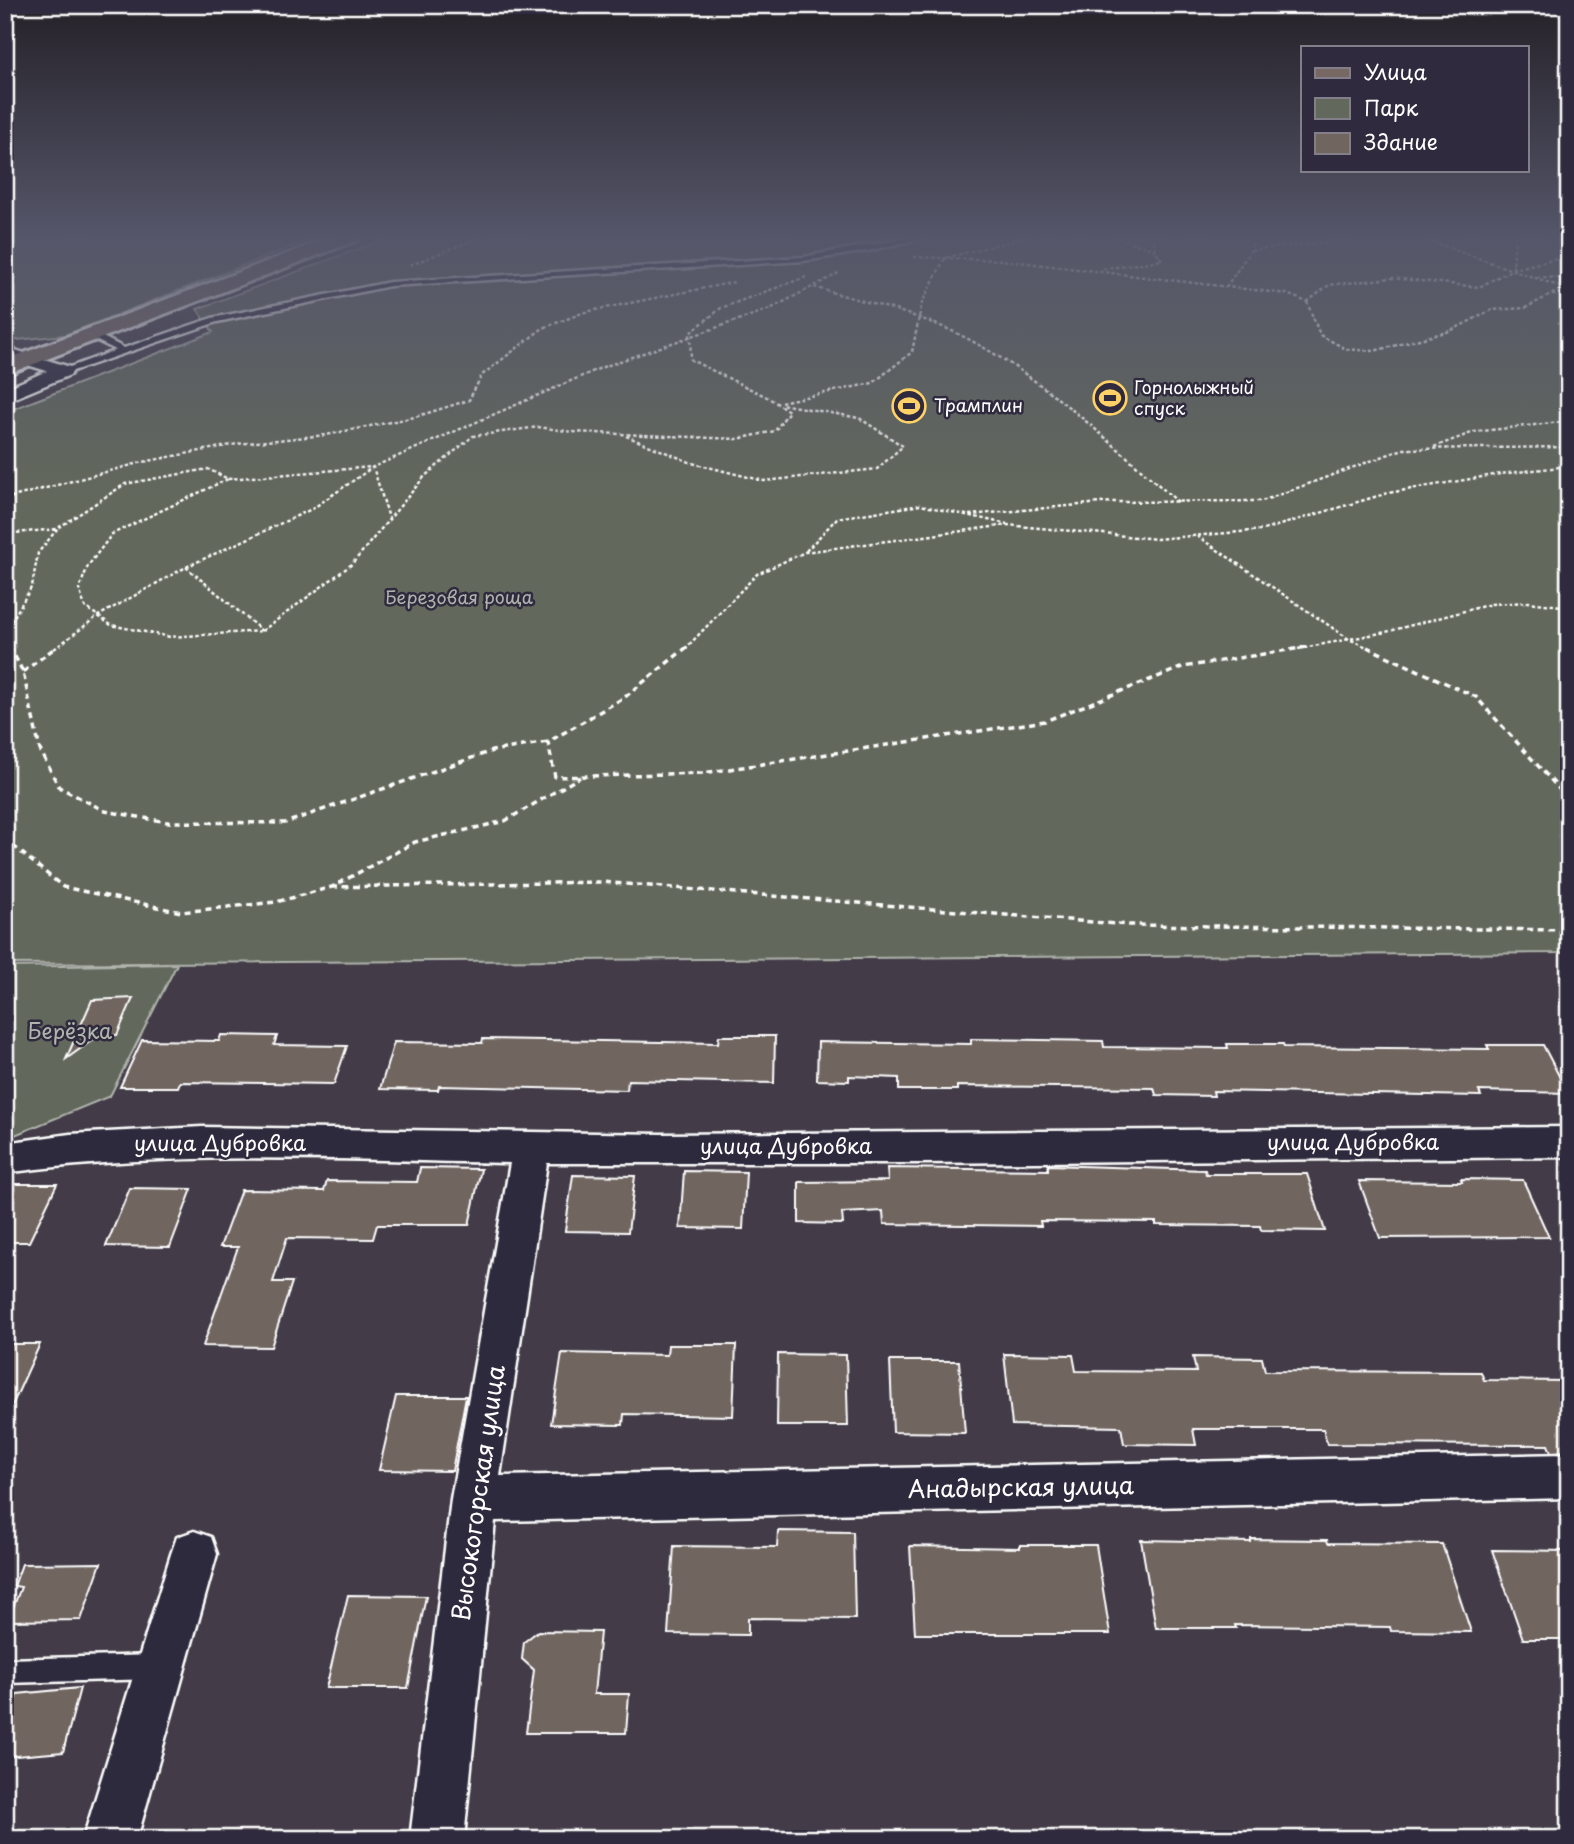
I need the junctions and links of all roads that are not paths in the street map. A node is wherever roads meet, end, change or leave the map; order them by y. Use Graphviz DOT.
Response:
graph roads {
  1 [pos="122,322"];
  2 [pos="209,322"];
  3 [pos="90,334"];
  4 [pos="122,350"];
  5 [pos="5,352"];
  6 [pos="27,359"];
  7 [pos="5,368"];
  8 [pos="64,372"];
  9 [pos="5,396"];
  10 [pos="1569,1142"];
  11 [pos="530,1148"];
  12 [pos="5,1158"];
  13 [pos="1569,1476"];
  14 [pos="474,1499"];
  15 [pos="194,1554"];
  16 [pos="161,1667"];
  17 [pos="5,1671"];
  18 [pos="110,1839"];
  19 [pos="437,1839"];
  1 -- 3 [label="main road"];
  2 -- 4 [label="lane"];
  3 -- 4 [label="lane"];
  3 -- 6 [label="main road"];
  4 -- 8 [label="lane"];
  5 -- 6 [label="street"];
  6 -- 7 [label="main road"];
  6 -- 8 [label="street"];
  8 -- 9 [label="street"];
  10 -- 11 [label="street, улица Дубровка"];
  11 -- 12 [label="street, улица Дубровка"];
  11 -- 14 [label="street, Высокогорская улица"];
  13 -- 14 [label="street, Анадырская улица"];
  14 -- 19 [label="street, Высокогорская улица"];
  15 -- 16 [label="street"];
  16 -- 17 [label="lane"];
  16 -- 18 [label="street"];
}
